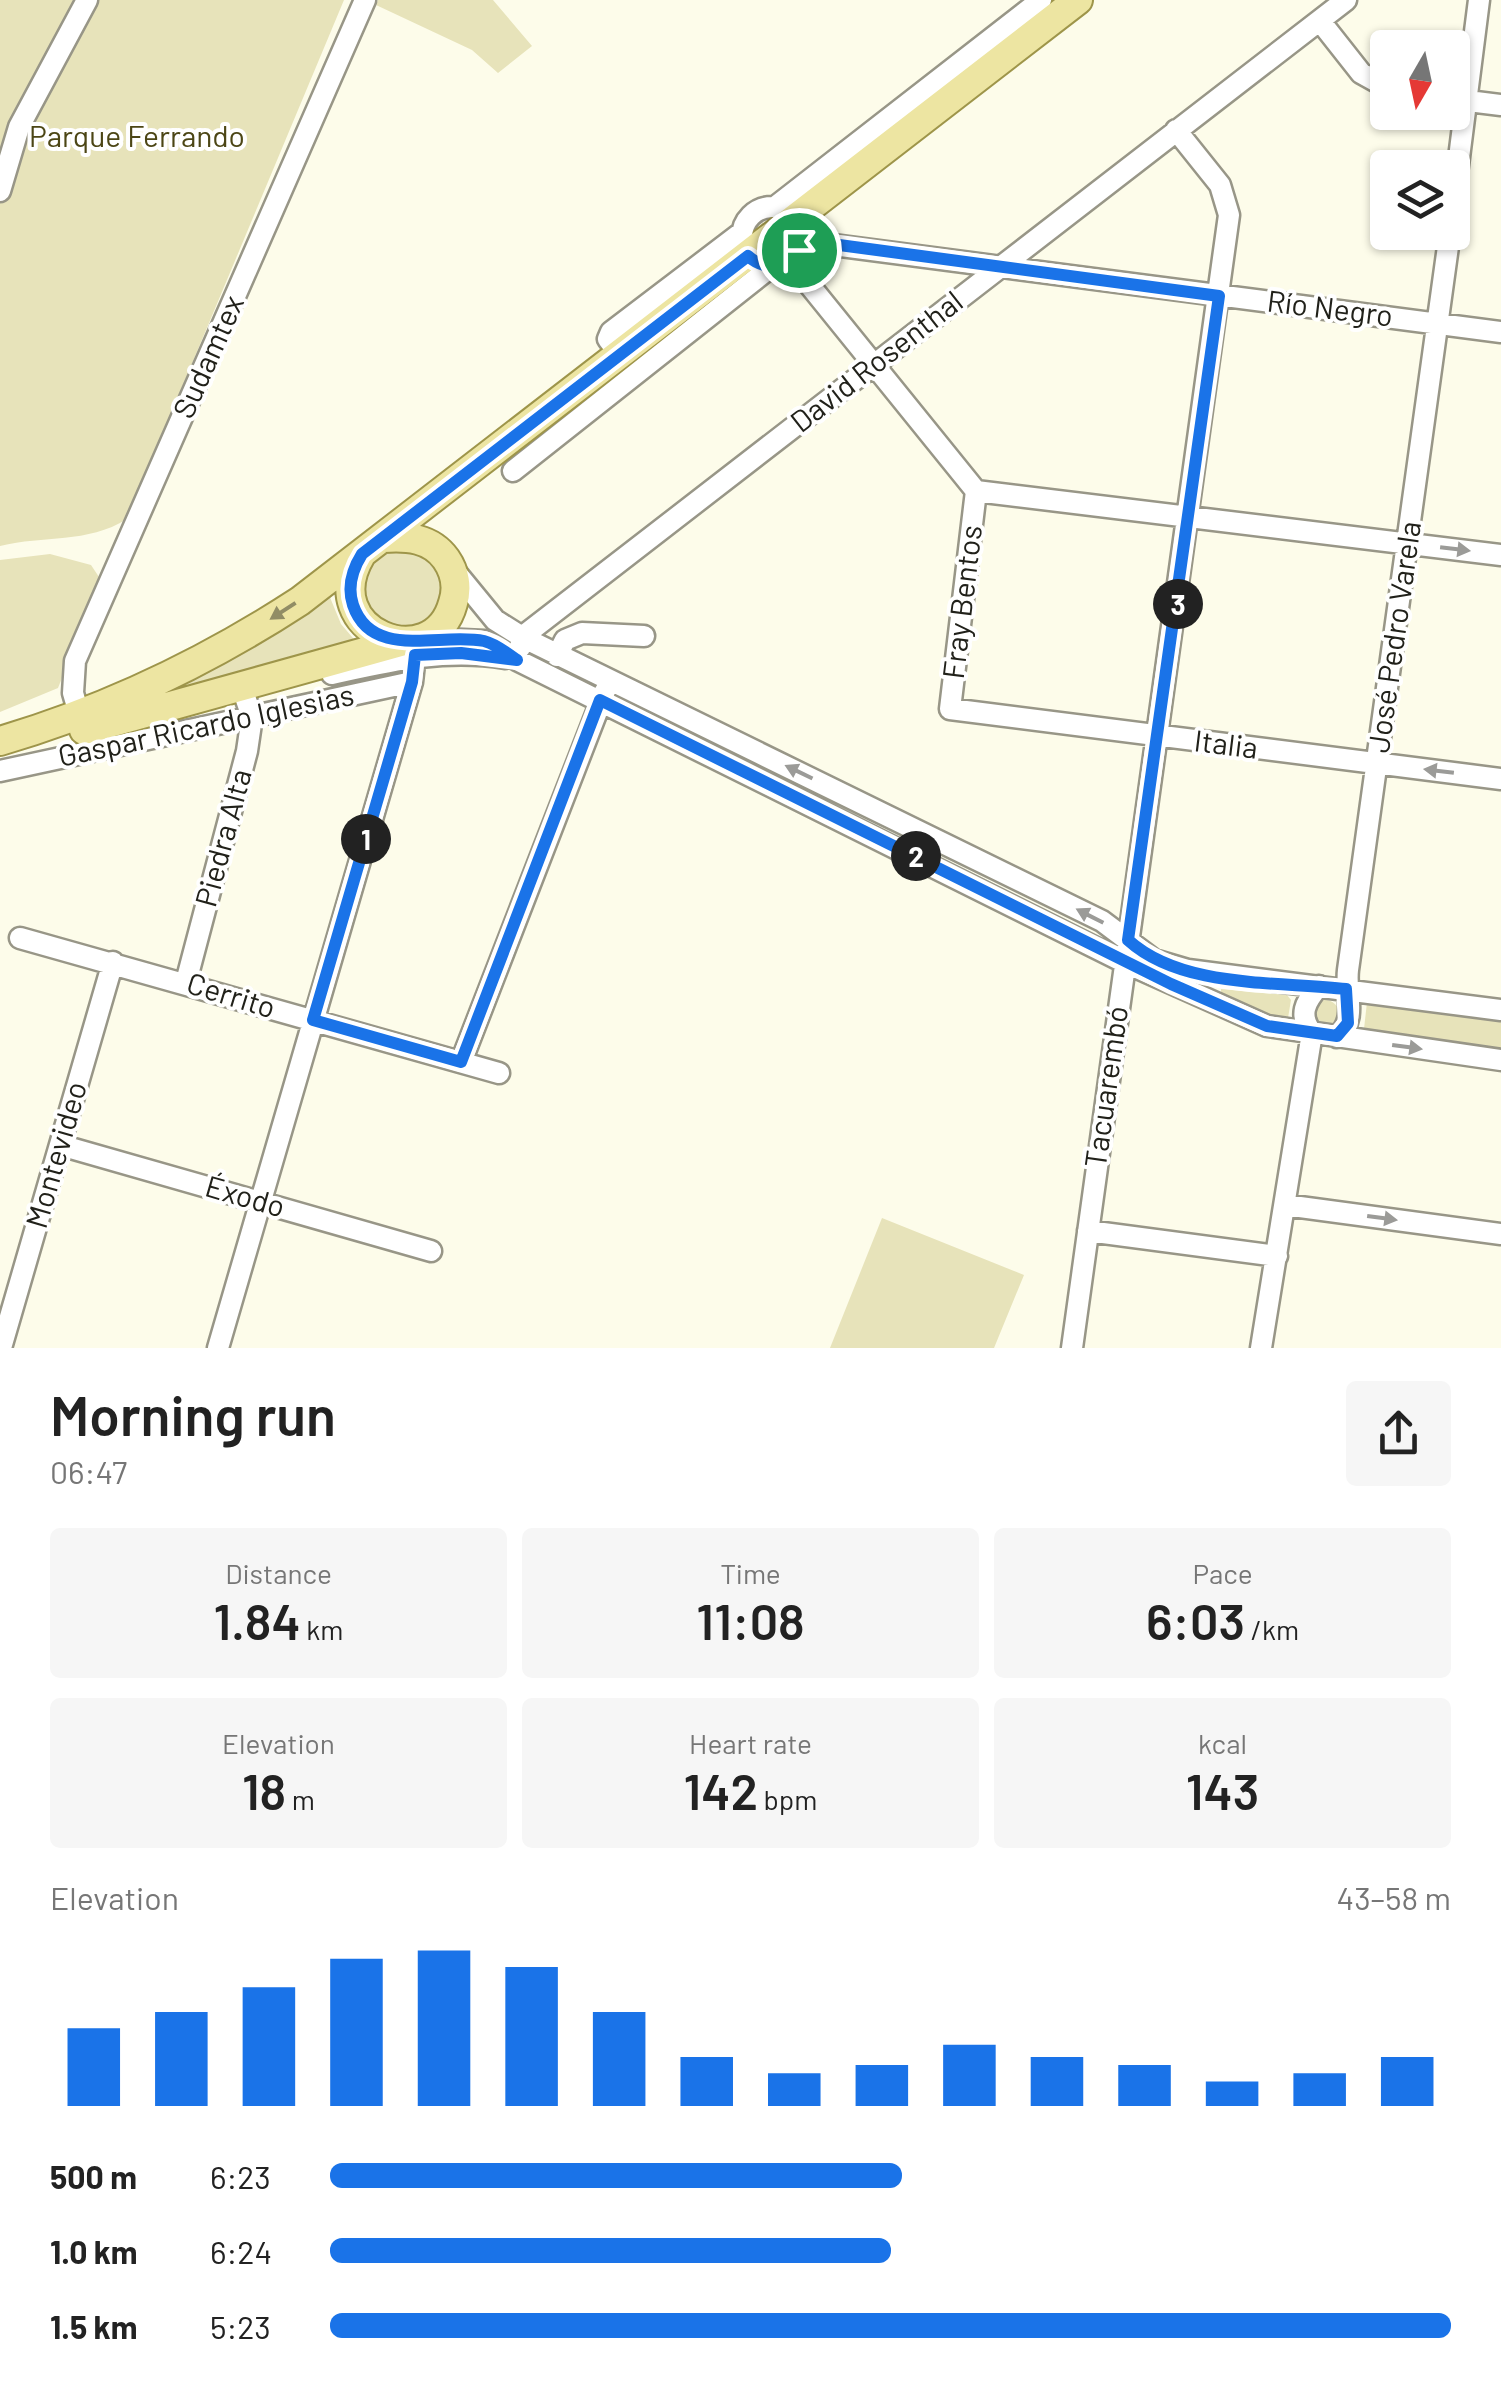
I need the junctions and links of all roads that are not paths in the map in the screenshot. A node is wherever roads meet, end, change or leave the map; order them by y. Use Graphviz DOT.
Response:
graph roads {
  1 [pos="87,0"];
  2 [pos="365,0"];
  3 [pos="1042,0"];
  4 [pos="1078,0"];
  5 [pos="1346,0"];
  6 [pos="1479,0"];
  7 [pos="1320,21"];
  8 [pos="1470,47"];
  9 [pos="976,65"];
  10 [pos="1370,78"];
  11 [pos="1470,101"];
  12 [pos="1501,105"];
  13 [pos="1176,130"];
  14 [pos="0,191"];
  15 [pos="791,222"];
  16 [pos="1448,250"];
  17 [pos="763,254"];
  18 [pos="1002,266"];
  19 [pos="1219,296"];
  20 [pos="665,320"];
  21 [pos="1438,323"];
  22 [pos="1501,332"];
  23 [pos="872,366"];
  24 [pos="572,408"];
  25 [pos="456,482"];
  26 [pos="976,491"];
  27 [pos="1189,515"];
  28 [pos="1409,543"];
  29 [pos="373,546"];
  30 [pos="1501,555"];
  31 [pos="448,562"];
  32 [pos="644,636"];
  33 [pos="522,638"];
  34 [pos="414,645"];
  35 [pos="557,656"];
  36 [pos="517,660"];
  37 [pos="610,680"];
  38 [pos="412,682"];
  39 [pos="244,694"];
  40 [pos="207,698"];
  41 [pos="157,699"];
  42 [pos="600,700"];
  43 [pos="950,709"];
  44 [pos="252,717"];
  45 [pos="83,732"];
  46 [pos="1157,736"];
  47 [pos="0,741"];
  48 [pos="0,750"];
  49 [pos="1376,763"];
  50 [pos="0,770"];
  51 [pos="1501,780"];
  52 [pos="20,938"];
  53 [pos="1128,940"];
  54 [pos="113,962"];
  55 [pos="1124,962"];
  56 [pos="186,982"];
  57 [pos="1318,986"];
  58 [pos="1346,989"];
  59 [pos="1501,1010"];
  60 [pos="313,1020"];
  61 [pos="1312,1033"];
  62 [pos="1337,1036"];
  63 [pos="1501,1060"];
  64 [pos="461,1062"];
  65 [pos="498,1073"];
  66 [pos="60,1145"];
  67 [pos="262,1202"];
  68 [pos="1285,1205"];
  69 [pos="1088,1232"];
  70 [pos="1501,1234"];
  71 [pos="431,1251"];
  72 [pos="1277,1256"];
  73 [pos="1,1348"];
  74 [pos="218,1348"];
  75 [pos="1072,1348"];
  76 [pos="1261,1348"];
  1 -- 14 [label="street"];
  2 -- 45 [label="street, Sudamtex"];
  3 -- 9 [label="street"];
  4 -- 9 [label="main road"];
  5 -- 7 [label="street, David Rosenthal"];
  6 -- 8 [label="street"];
  7 -- 10 [label="street"];
  7 -- 13 [label="street, David Rosenthal"];
  9 -- 15 [label="main road"];
  11 -- 12 [label="street"];
  13 -- 18 [label="street, David Rosenthal"];
  13 -- 19 [label="street, Tacuarembó"];
  15 -- 17 [label="main road"];
  15 -- 17 [label="street"];
  15 -- 18 [label="street, Río Negro"];
  16 -- 21 [label="street, José Pedro Varela"];
  17 -- 20 [label="main road"];
  17 -- 23 [label="street, Fray Bentos"];
  18 -- 19 [label="street, Río Negro"];
  18 -- 23 [label="street, David Rosenthal"];
  19 -- 21 [label="street, Río Negro"];
  19 -- 27 [label="street, Tacuarembó"];
  20 -- 24 [label="street"];
  20 -- 24 [label="main road"];
  21 -- 22 [label="street, Río Negro"];
  21 -- 28 [label="street, José Pedro Varela"];
  23 -- 26 [label="street, Fray Bentos"];
  23 -- 33 [label="street, David Rosenthal"];
  24 -- 25 [label="main road"];
  25 -- 29 [label="main road"];
  25 -- 31 [label="main road"];
  26 -- 27 [label="street"];
  26 -- 43 [label="street, Fray Bentos"];
  27 -- 28 [label="street"];
  27 -- 46 [label="street, Tacuarembó"];
  28 -- 30 [label="street, one-way"];
  28 -- 49 [label="street, José Pedro Varela"];
  29 -- 31 [label="main road"];
  29 -- 34 [label="main road"];
  29 -- 41 [label="main road, one-way"];
  31 -- 33 [label="street"];
  31 -- 34 [label="main road"];
  32 -- 35 [label="street"];
  33 -- 35 [label="street"];
  33 -- 36 [label="street"];
  34 -- 36 [label="street"];
  34 -- 38 [label="street"];
  34 -- 39 [label="street"];
  34 -- 40 [label="main road"];
  35 -- 37 [label="street"];
  36 -- 42 [label="street"];
  37 -- 42 [label="street"];
  53 -- 37 [label="street, one-way"];
  38 -- 44 [label="street, Gaspar Ricardo Iglesias"];
  38 -- 60 [label="street"];
  39 -- 40 [label="street"];
  39 -- 44 [label="street, Piedra Alta"];
  40 -- 41 [label="main road"];
  41 -- 45 [label="main road"];
  42 -- 55 [label="street"];
  42 -- 64 [label="street"];
  43 -- 46 [label="street, Italia"];
  44 -- 45 [label="street, Gaspar Ricardo Iglesias"];
  44 -- 56 [label="street, Piedra Alta"];
  45 -- 47 [label="main road"];
  45 -- 48 [label="main road"];
  45 -- 50 [label="street, Gaspar Ricardo Iglesias"];
  46 -- 49 [label="street, Italia"];
  46 -- 53 [label="street, Tacuarembó"];
  51 -- 49 [label="street, Italia, one-way"];
  49 -- 58 [label="street, José Pedro Varela"];
  52 -- 54 [label="street, Cerrito"];
  53 -- 55 [label="street, Tacuarembó"];
  53 -- 57 [label="street"];
  54 -- 56 [label="street, Cerrito"];
  54 -- 66 [label="street, Montevideo"];
  55 -- 61 [label="street"];
  55 -- 69 [label="street, Tacuarembó"];
  56 -- 60 [label="street, Cerrito"];
  57 -- 58 [label="street"];
  57 -- 61 [label="street"];
  58 -- 59 [label="street"];
  58 -- 62 [label="street, José Pedro Varela"];
  60 -- 64 [label="street, Cerrito"];
  60 -- 67 [label="street"];
  61 -- 62 [label="street"];
  61 -- 68 [label="street"];
  62 -- 63 [label="street, one-way"];
  64 -- 65 [label="street, Cerrito"];
  66 -- 67 [label="street, Éxodo"];
  66 -- 73 [label="street, Montevideo"];
  67 -- 71 [label="street, Éxodo"];
  67 -- 74 [label="street"];
  68 -- 70 [label="street, one-way"];
  68 -- 72 [label="street"];
  69 -- 72 [label="street"];
  69 -- 75 [label="street, Tacuarembó"];
  72 -- 76 [label="street"];
}
